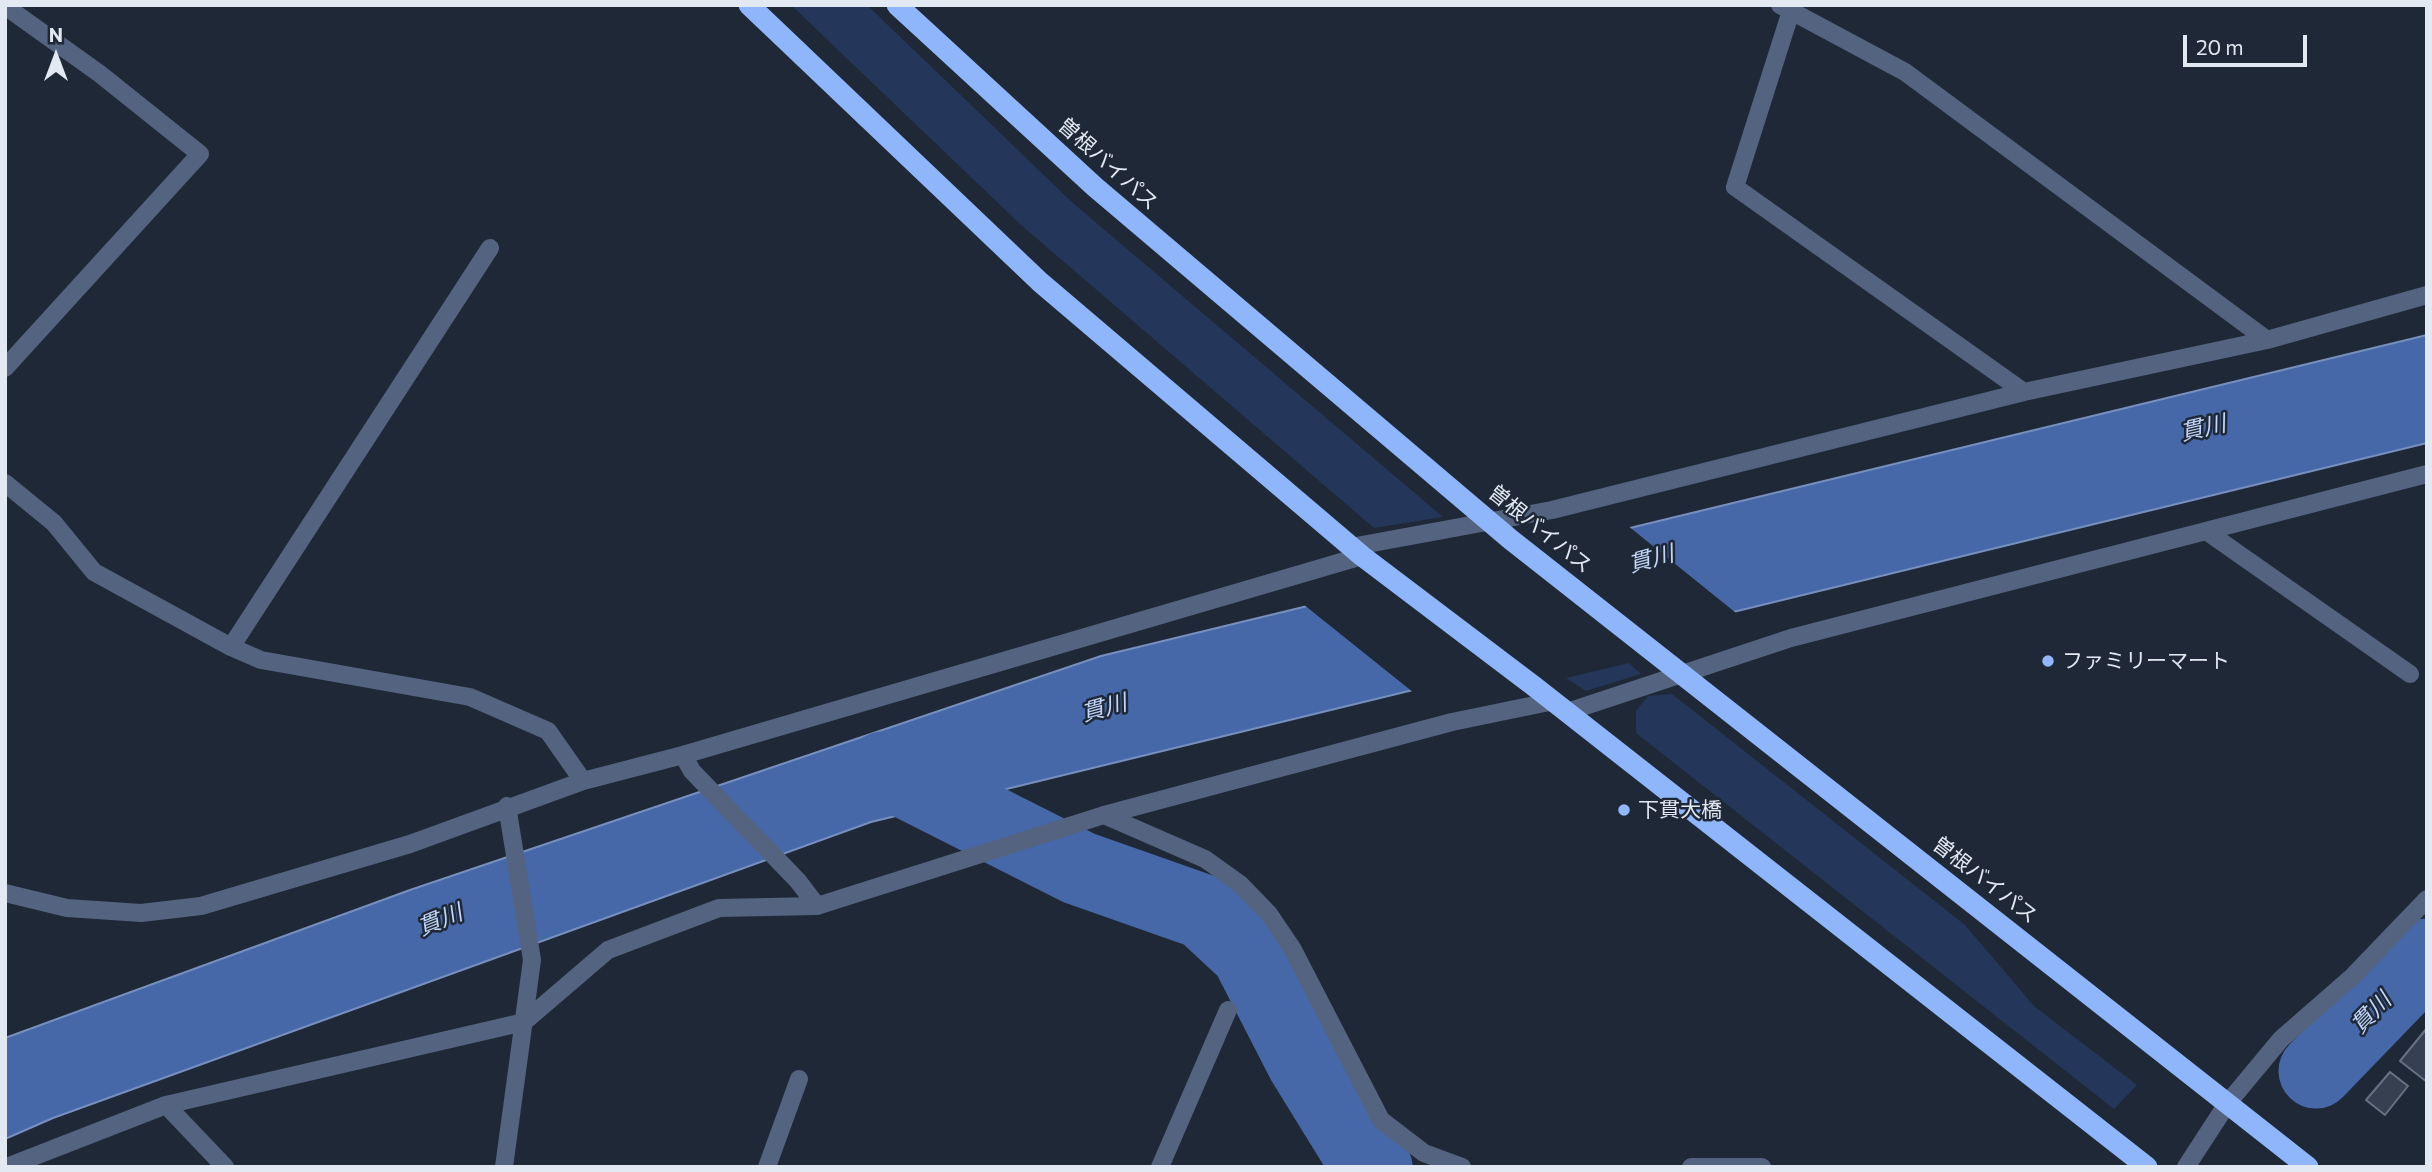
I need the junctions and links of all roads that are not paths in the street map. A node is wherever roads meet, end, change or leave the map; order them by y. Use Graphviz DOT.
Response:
graph roads {
  1 [pos="749,5"];
  2 [pos="897,5"];
  3 [pos="5,6"];
  4 [pos="1785,8"];
  5 [pos="491,248"];
  6 [pos="2427,295"];
  7 [pos="2267,340"];
  8 [pos="5,368"];
  9 [pos="2024,392"];
  10 [pos="2427,474"];
  11 [pos="5,483"];
  12 [pos="1490,521"];
  13 [pos="2206,531"];
  14 [pos="1357,551"];
  15 [pos="231,647"];
  16 [pos="2410,674"];
  17 [pos="1686,675"];
  18 [pos="1560,707"];
  19 [pos="687,763"];
  20 [pos="583,781"];
  21 [pos="507,806"];
  22 [pos="1104,815"];
  23 [pos="5,893"];
  24 [pos="2427,899"];
  25 [pos="817,905"];
  26 [pos="1228,1010"];
  27 [pos="524,1022"];
  28 [pos="799,1079"];
  29 [pos="2227,1104"];
  30 [pos="166,1105"];
  31 [pos="1718,1166"];
  32 [pos="7,1167"];
  33 [pos="225,1167"];
  34 [pos="503,1167"];
  35 [pos="767,1167"];
  36 [pos="1160,1167"];
  37 [pos="1462,1167"];
  38 [pos="1691,1167"];
  39 [pos="1762,1167"];
  40 [pos="2147,1167"];
  41 [pos="2186,1167"];
  42 [pos="2308,1167"];
  1 -- 14 [label="highway"];
  2 -- 12 [label="highway, 曽根バイパス"];
  3 -- 8 [label="street"];
  4 -- 7 [label="street"];
  4 -- 9 [label="street"];
  5 -- 15 [label="street"];
  6 -- 7 [label="street"];
  7 -- 9 [label="street"];
  9 -- 12 [label="street"];
  10 -- 13 [label="street"];
  11 -- 15 [label="street"];
  12 -- 14 [label="street"];
  12 -- 17 [label="highway, 曽根バイパス"];
  13 -- 16 [label="street"];
  13 -- 17 [label="street"];
  14 -- 18 [label="highway"];
  14 -- 19 [label="street"];
  15 -- 20 [label="street"];
  17 -- 18 [label="street"];
  17 -- 29 [label="highway, 曽根バイパス"];
  18 -- 22 [label="street"];
  18 -- 40 [label="highway"];
  19 -- 20 [label="street"];
  19 -- 25 [label="street"];
  20 -- 21 [label="street"];
  21 -- 23 [label="street"];
  21 -- 27 [label="street"];
  22 -- 25 [label="street"];
  22 -- 37 [label="street"];
  24 -- 29 [label="street"];
  25 -- 27 [label="street"];
  26 -- 36 [label="street"];
  27 -- 30 [label="street"];
  27 -- 34 [label="street"];
  28 -- 35 [label="street"];
  29 -- 41 [label="street"];
  29 -- 42 [label="highway, 曽根バイパス"];
  30 -- 32 [label="street"];
  30 -- 33 [label="street"];
  31 -- 38 [label="street"];
  31 -- 39 [label="street"];
}
